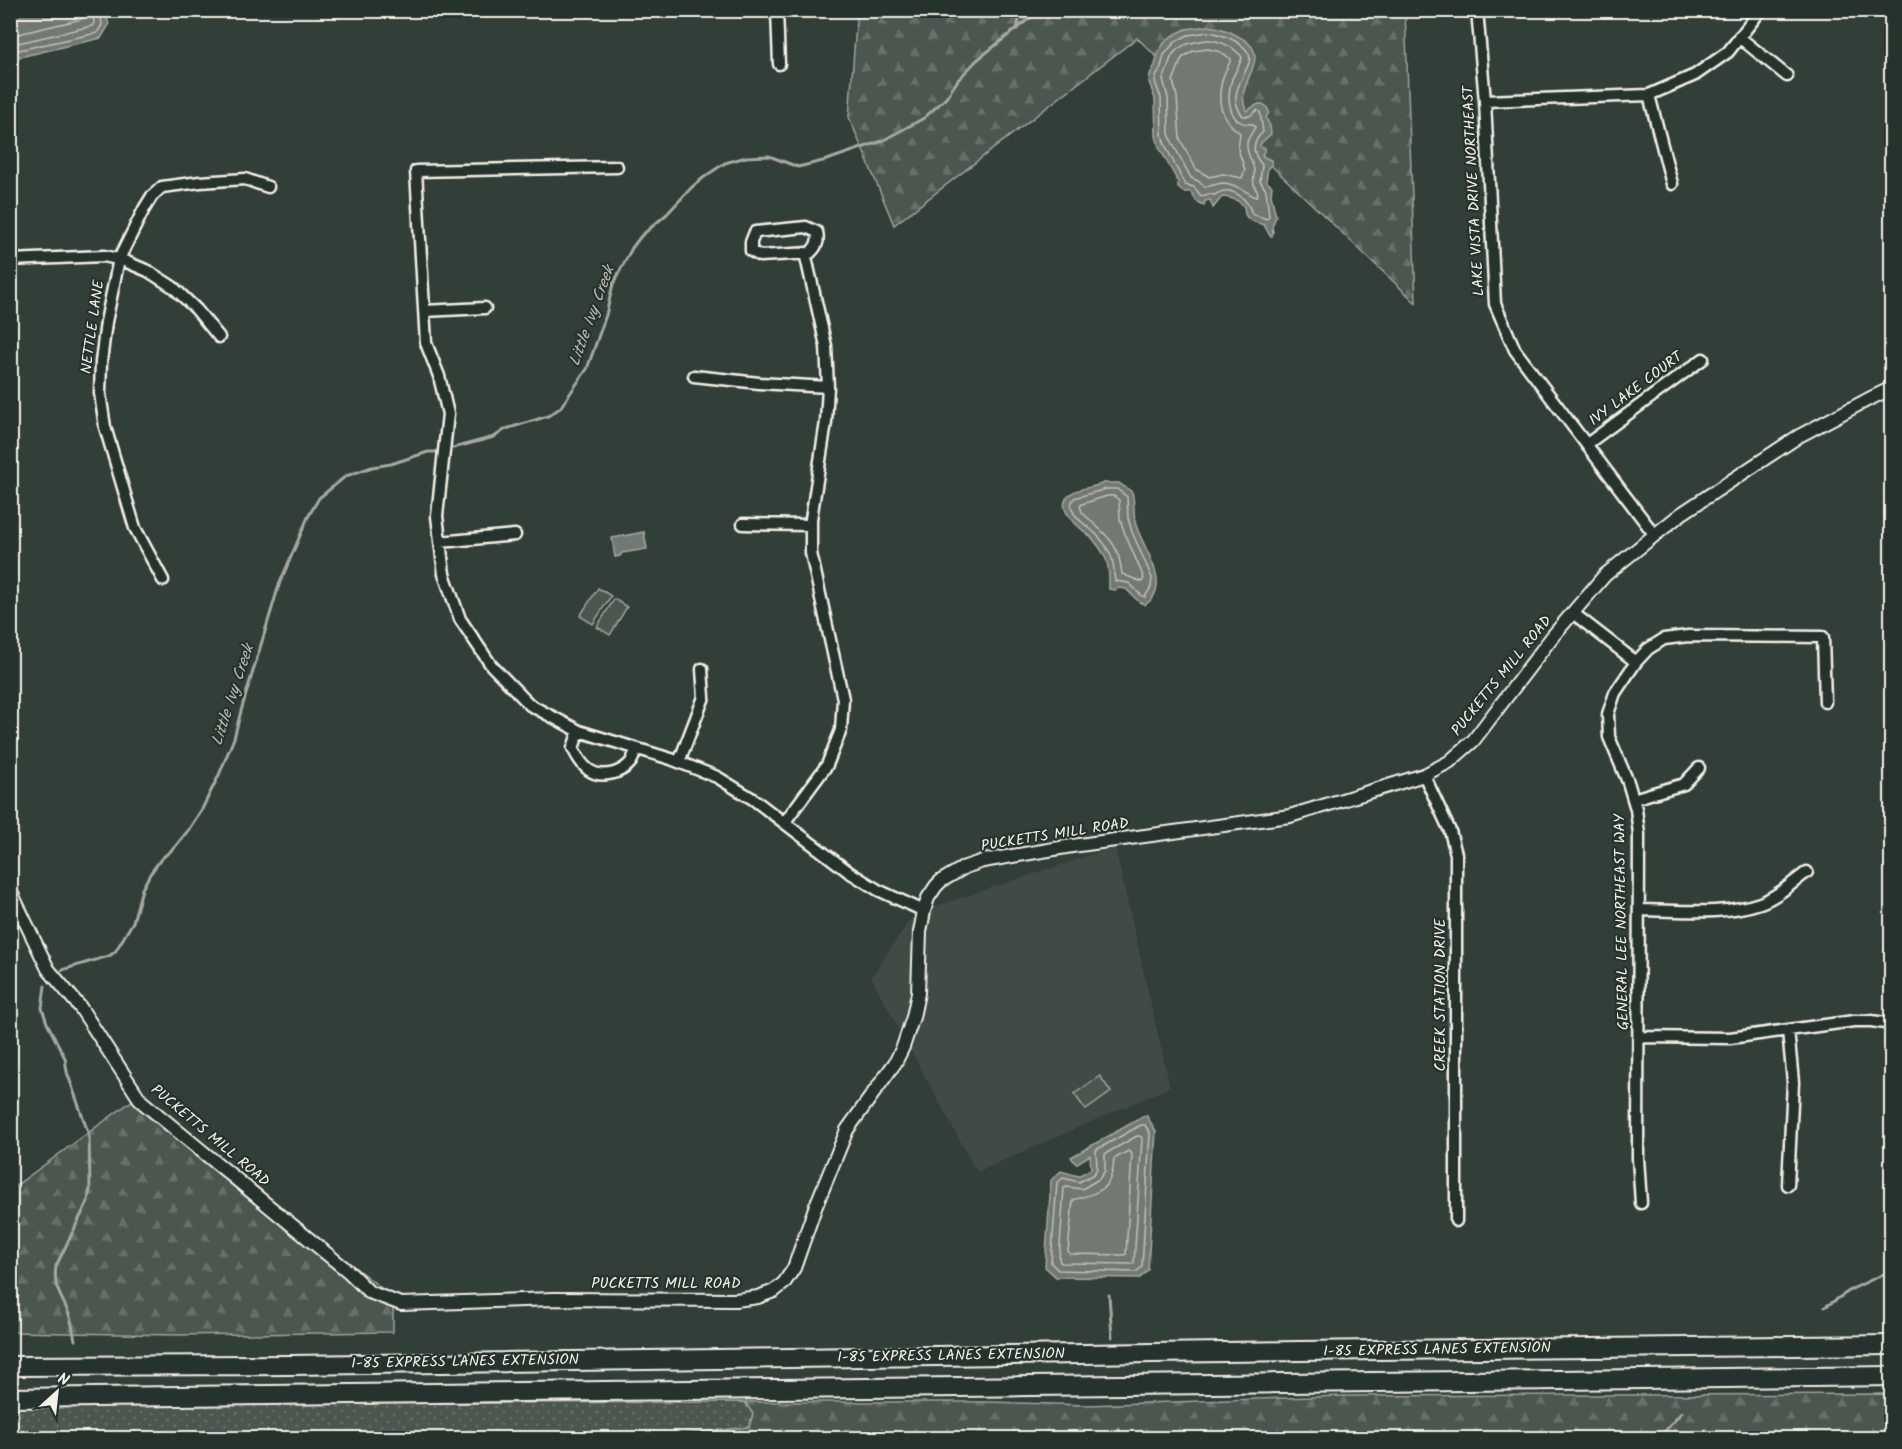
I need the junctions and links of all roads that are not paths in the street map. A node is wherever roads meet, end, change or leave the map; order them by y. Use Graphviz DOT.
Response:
graph roads {
  1 [pos="777,10"];
  2 [pos="1477,10"];
  3 [pos="1761,10"];
  4 [pos="1739,37"];
  5 [pos="779,64"];
  6 [pos="1786,76"];
  7 [pos="1649,95"];
  8 [pos="1485,101"];
  9 [pos="617,167"];
  10 [pos="1672,184"];
  11 [pos="268,187"];
  12 [pos="805,253"];
  13 [pos="119,259"];
  14 [pos="10,260"];
  15 [pos="485,308"];
  16 [pos="424,311"];
  17 [pos="219,337"];
  18 [pos="1703,359"];
  19 [pos="694,376"];
  20 [pos="828,387"];
  21 [pos="1892,388"];
  22 [pos="1587,444"];
  23 [pos="743,524"];
  24 [pos="811,525"];
  25 [pos="1654,534"];
  26 [pos="515,535"];
  27 [pos="440,542"];
  28 [pos="163,580"];
  29 [pos="1573,613"];
  30 [pos="1636,662"];
  31 [pos="702,669"];
  32 [pos="1826,702"];
  33 [pos="579,731"];
  34 [pos="637,748"];
  35 [pos="679,762"];
  36 [pos="1699,768"];
  37 [pos="1424,775"];
  38 [pos="1633,800"];
  39 [pos="784,823"];
  40 [pos="1807,872"];
  41 [pos="10,890"];
  42 [pos="1639,910"];
  43 [pos="924,911"];
  44 [pos="1892,1024"];
  45 [pos="1788,1030"];
  46 [pos="1639,1037"];
  47 [pos="1788,1185"];
  48 [pos="1641,1203"];
  49 [pos="1456,1221"];
  50 [pos="1892,1345"];
  51 [pos="10,1366"];
  52 [pos="1892,1376"];
  53 [pos="10,1398"];
  1 -- 5 [label="street"];
  2 -- 8 [label="street, LAKE VISTA DRIVE NORTHEAST"];
  3 -- 4 [label="street"];
  4 -- 6 [label="street"];
  4 -- 7 [label="street"];
  7 -- 8 [label="street"];
  7 -- 10 [label="street"];
  8 -- 22 [label="street, LAKE VISTA DRIVE NORTHEAST"];
  9 -- 16 [label="street"];
  11 -- 13 [label="street, NETTLE LANE"];
  12 -- 12 [label="street"];
  12 -- 20 [label="street"];
  13 -- 14 [label="street"];
  13 -- 17 [label="street"];
  13 -- 28 [label="street, NETTLE LANE"];
  15 -- 16 [label="street"];
  16 -- 27 [label="street"];
  18 -- 22 [label="street, IVY LAKE COURT"];
  19 -- 20 [label="street"];
  20 -- 24 [label="street"];
  21 -- 25 [label="street, PUCKETTS MILL ROAD"];
  22 -- 25 [label="street, LAKE VISTA DRIVE NORTHEAST"];
  23 -- 24 [label="street"];
  24 -- 39 [label="street"];
  25 -- 29 [label="street, PUCKETTS MILL ROAD"];
  26 -- 27 [label="street"];
  27 -- 33 [label="street"];
  29 -- 30 [label="street"];
  29 -- 37 [label="street, PUCKETTS MILL ROAD"];
  30 -- 32 [label="street, GENERAL LEE NORTHEAST WAY"];
  30 -- 38 [label="street, GENERAL LEE NORTHEAST WAY"];
  31 -- 35 [label="street"];
  33 -- 34 [label="street"];
  33 -- 34 [label="street"];
  34 -- 35 [label="street"];
  35 -- 39 [label="street"];
  36 -- 38 [label="street"];
  37 -- 43 [label="street, PUCKETTS MILL ROAD"];
  37 -- 49 [label="street, CREEK STATION DRIVE"];
  38 -- 42 [label="street, GENERAL LEE NORTHEAST WAY"];
  39 -- 43 [label="street"];
  40 -- 42 [label="street"];
  41 -- 43 [label="street, PUCKETTS MILL ROAD"];
  42 -- 46 [label="street, GENERAL LEE NORTHEAST WAY"];
  44 -- 45 [label="street"];
  45 -- 46 [label="street"];
  45 -- 47 [label="street"];
  46 -- 48 [label="street, GENERAL LEE NORTHEAST WAY"];
  50 -- 51 [label="highway, I-85 EXPRESS LANES EXTENSION"];
  52 -- 53 [label="highway, I-85 EXPRESS LANES EXTENSION"];
}
